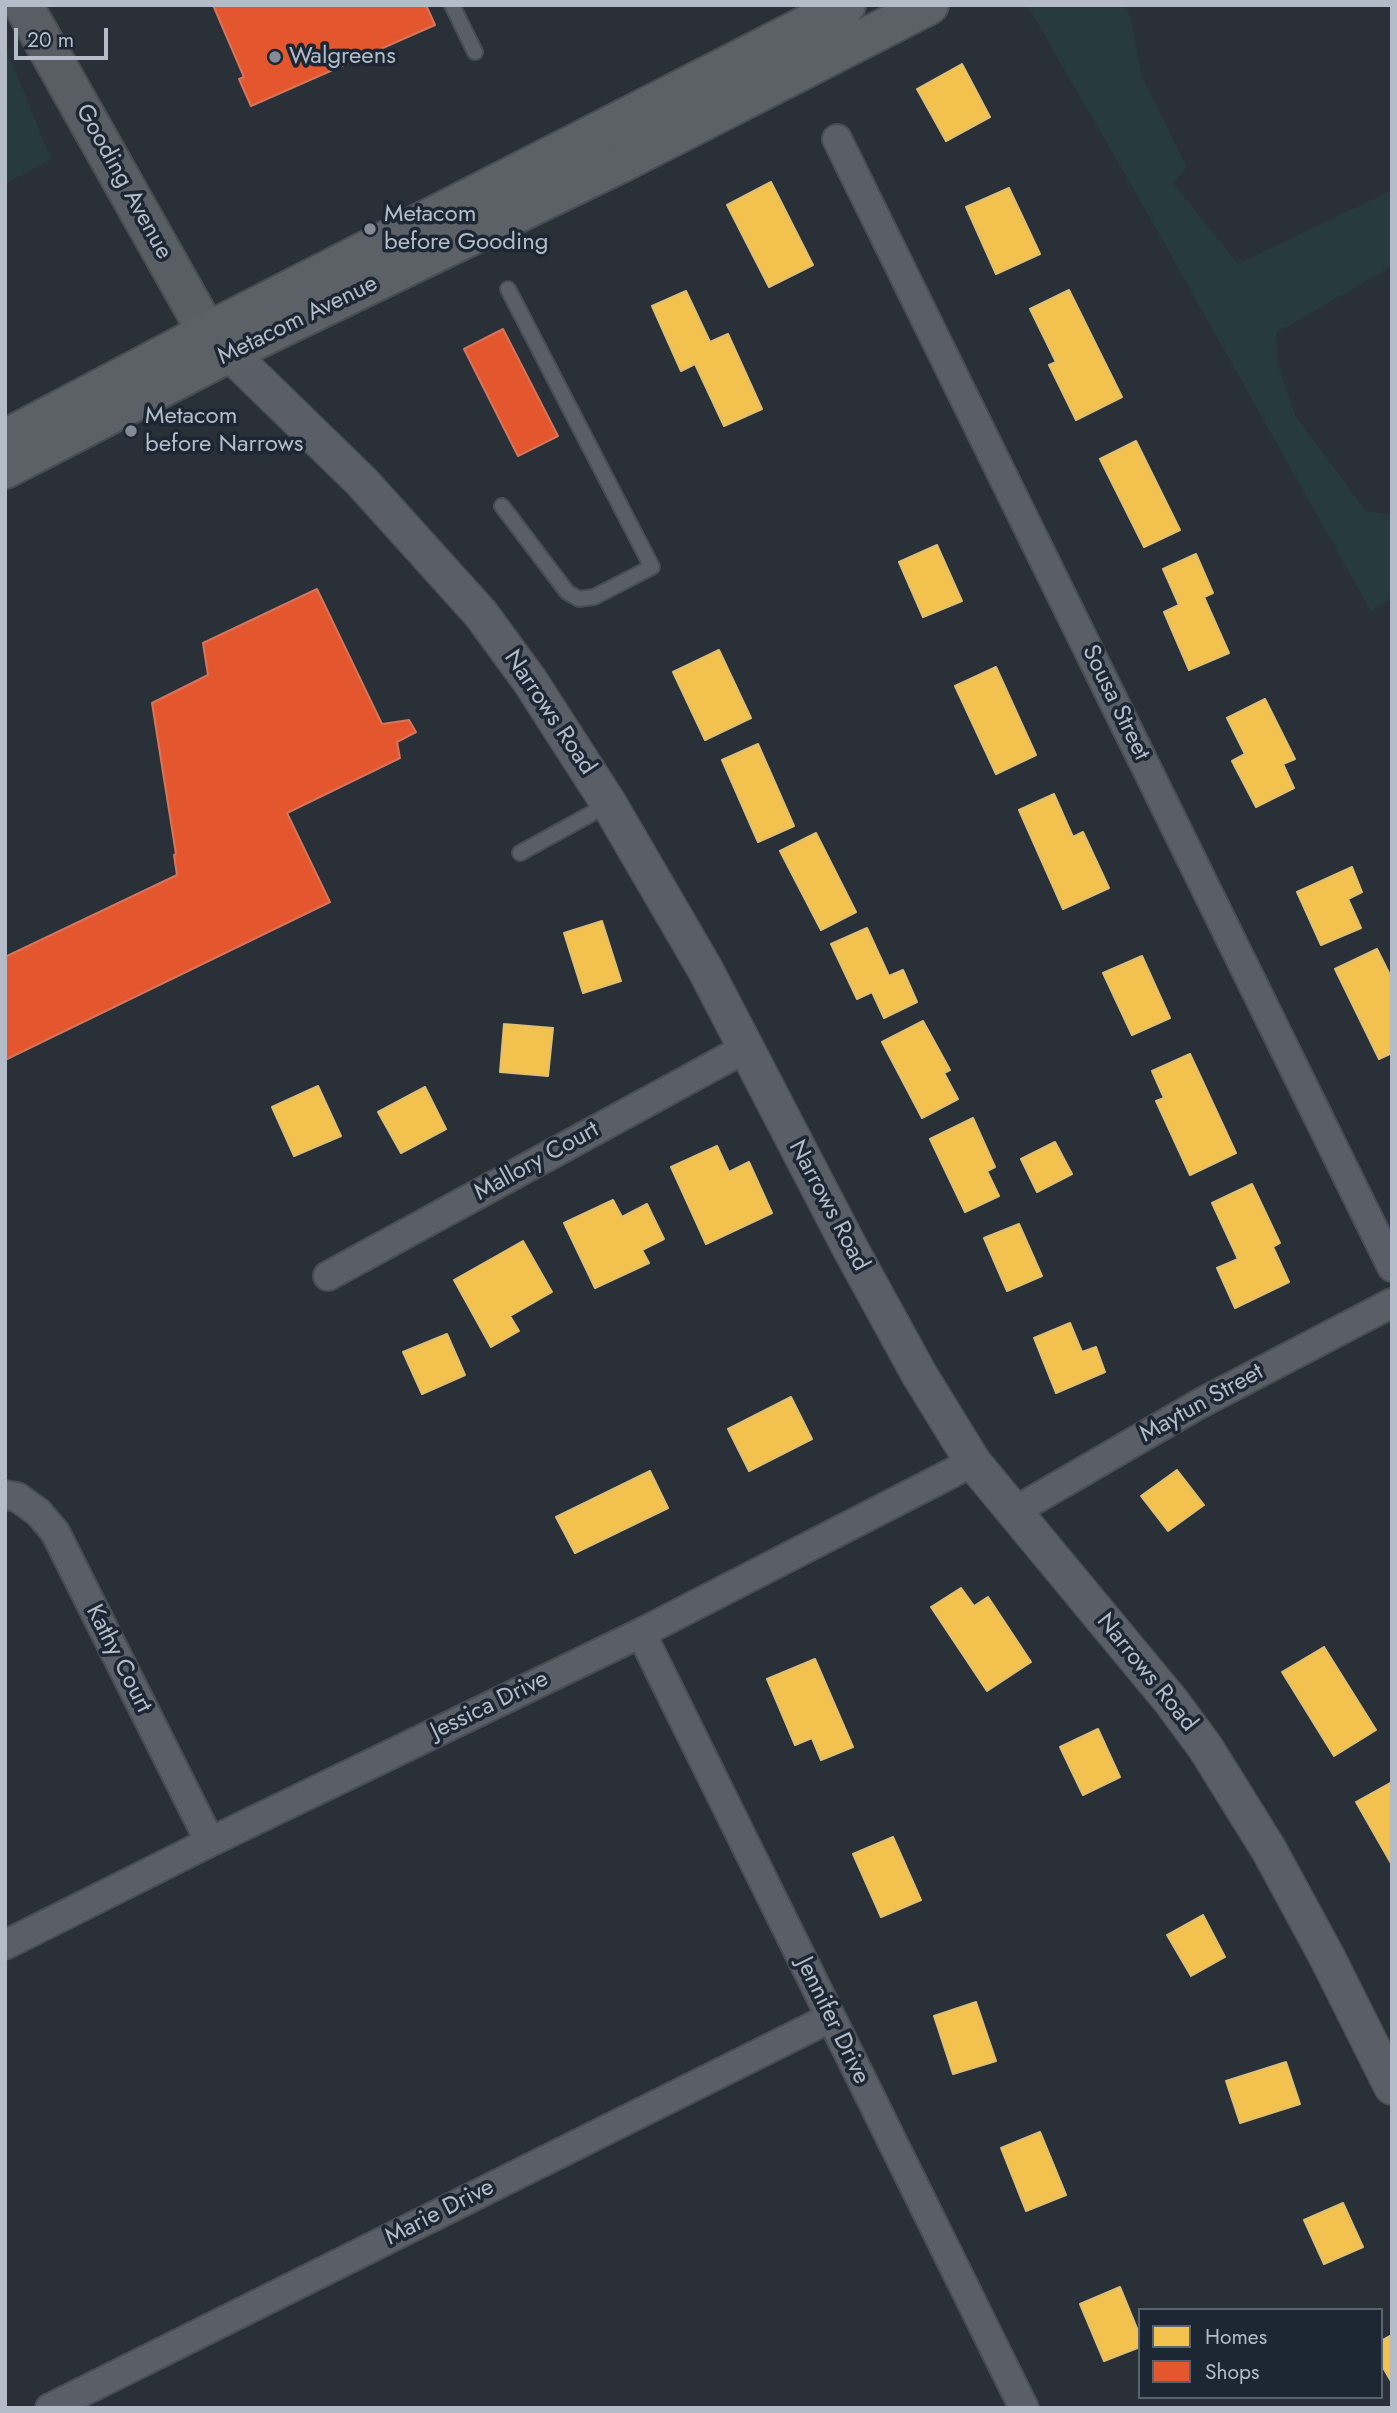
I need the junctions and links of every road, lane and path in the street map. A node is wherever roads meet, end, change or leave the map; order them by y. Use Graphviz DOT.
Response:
graph roads {
  1 [pos="23,5"];
  2 [pos="452,5"];
  3 [pos="846,5"];
  4 [pos="929,5"];
  5 [pos="475,52"];
  6 [pos="838,139"];
  7 [pos="508,289"];
  8 [pos="218,342"];
  9 [pos="17,448"];
  10 [pos="502,506"];
  11 [pos="610,804"];
  12 [pos="520,853"];
  13 [pos="746,1048"];
  14 [pos="1392,1267"];
  15 [pos="328,1276"];
  16 [pos="1392,1303"];
  17 [pos="973,1462"];
  18 [pos="5,1495"];
  19 [pos="1015,1511"];
  20 [pos="641,1633"];
  21 [pos="210,1842"];
  22 [pos="5,1945"];
  23 [pos="830,2018"];
  24 [pos="1392,2087"];
  25 [pos="1021,2407"];
  26 [pos="50,2408"];
  1 -- 8 [label="main road, Gooding Avenue"];
  2 -- 5 [label="lane"];
  3 -- 8 [label="main road, Metacom Avenue"];
  4 -- 8 [label="main road, Metacom Avenue"];
  6 -- 14 [label="street, Sousa Street"];
  7 -- 10 [label="lane"];
  8 -- 9 [label="main road, Metacom Avenue"];
  8 -- 11 [label="street, Narrows Road"];
  11 -- 12 [label="lane"];
  11 -- 13 [label="street, Narrows Road"];
  13 -- 15 [label="street, Mallory Court"];
  13 -- 17 [label="street, Narrows Road"];
  16 -- 19 [label="street, Maytun Street"];
  17 -- 19 [label="street, Narrows Road"];
  17 -- 20 [label="street, Jessica Drive"];
  18 -- 21 [label="street, Kathy Court"];
  19 -- 24 [label="street, Narrows Road"];
  20 -- 21 [label="street, Jessica Drive"];
  20 -- 23 [label="street, Jennifer Drive"];
  21 -- 22 [label="street, Jessica Drive"];
  23 -- 25 [label="street, Jennifer Drive"];
  23 -- 26 [label="street, Marie Drive"];
}
